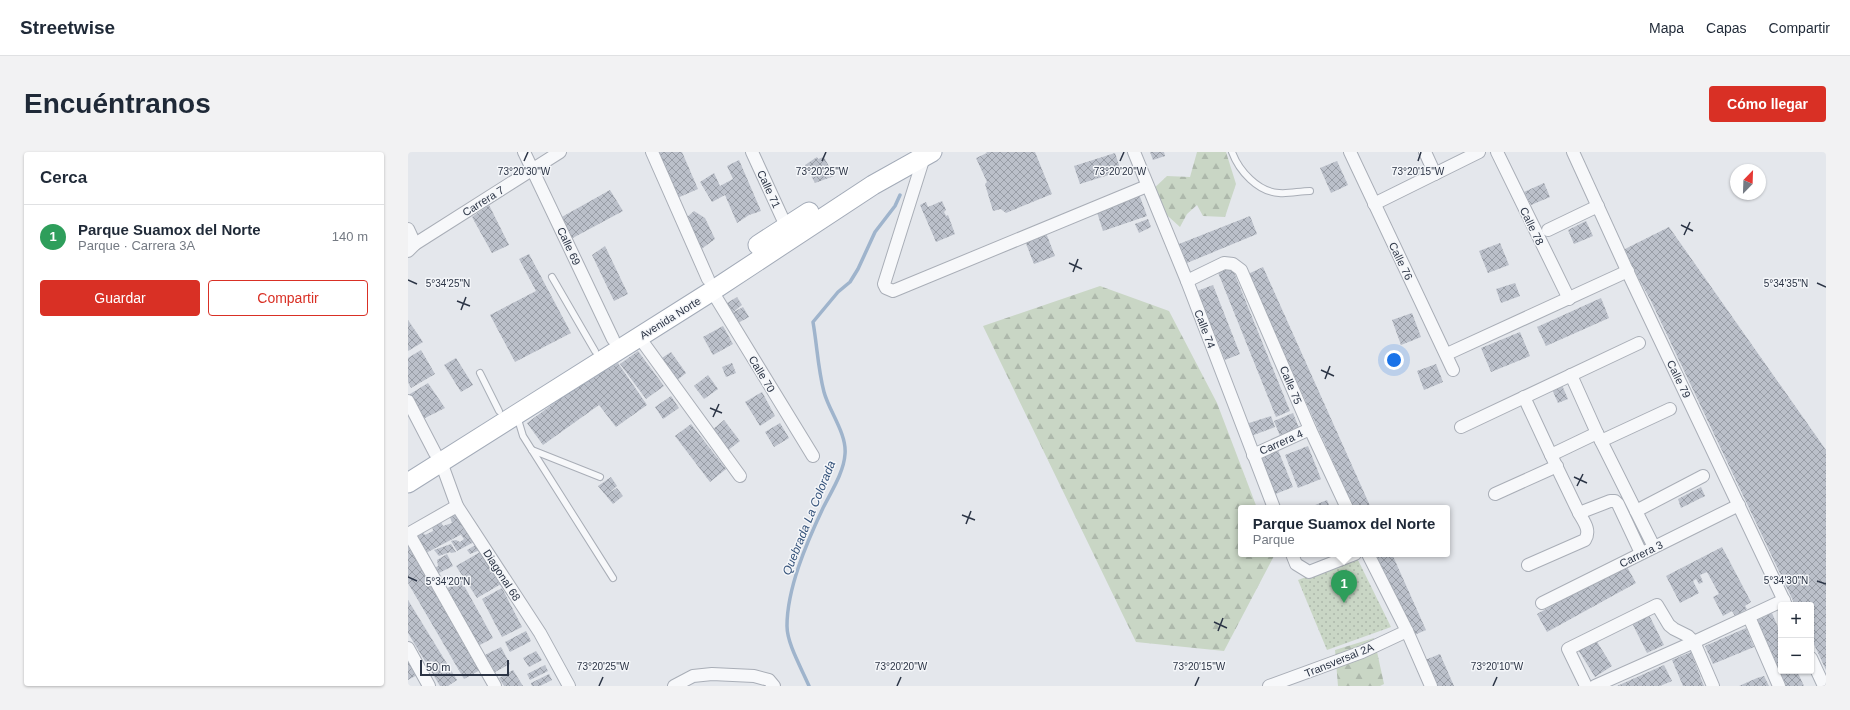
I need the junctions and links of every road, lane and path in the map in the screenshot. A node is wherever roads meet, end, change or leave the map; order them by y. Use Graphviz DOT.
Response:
graph roads {
  1 [pos="524,152"];
  2 [pos="560,152"];
  3 [pos="652,152"];
  4 [pos="752,152"];
  5 [pos="1134,152"];
  6 [pos="1232,152"];
  7 [pos="1350,152"];
  8 [pos="1425,152"];
  9 [pos="1479,152"];
  10 [pos="1497,152"];
  11 [pos="1573,152"];
  12 [pos="921,154"];
  13 [pos="532,169"];
  14 [pos="1435,174"];
  15 [pos="1147,186"];
  16 [pos="1310,191"];
  17 [pos="1374,204"];
  18 [pos="1598,206"];
  19 [pos="786,226"];
  20 [pos="408,229"];
  21 [pos="1548,230"];
  22 [pos="412,248"];
  23 [pos="1628,271"];
  24 [pos="552,277"];
  25 [pos="1187,281"];
  26 [pos="710,285"];
  27 [pos="1569,299"];
  28 [pos="639,337"];
  29 [pos="613,339"];
  30 [pos="1639,343"];
  31 [pos="595,351"];
  32 [pos="1447,354"];
  33 [pos="1453,370"];
  34 [pos="480,373"];
  35 [pos="1571,375"];
  36 [pos="1524,398"];
  37 [pos="408,401"];
  38 [pos="1670,409"];
  39 [pos="508,412"];
  40 [pos="1461,427"];
  41 [pos="1310,429"];
  42 [pos="1599,437"];
  43 [pos="532,450"];
  44 [pos="1253,455"];
  45 [pos="812,456"];
  46 [pos="438,457"];
  47 [pos="1554,461"];
  48 [pos="408,469"];
  49 [pos="600,476"];
  50 [pos="740,476"];
  51 [pos="1704,476"];
  52 [pos="408,483"];
  53 [pos="1495,494"];
  54 [pos="1273,505"];
  55 [pos="1346,505"];
  56 [pos="1740,505"];
  57 [pos="457,506"];
  58 [pos="1636,511"];
  59 [pos="1579,512"];
  60 [pos="408,534"];
  61 [pos="1654,547"];
  62 [pos="1642,553"];
  63 [pos="1293,557"];
  64 [pos="1347,557"];
  65 [pos="1370,557"];
  66 [pos="1528,565"];
  67 [pos="613,578"];
  68 [pos="1785,602"];
  69 [pos="1542,603"];
  70 [pos="1778,605"];
  71 [pos="1749,617"];
  72 [pos="1407,631"];
  73 [pos="1694,642"];
  74 [pos="408,648"];
  75 [pos="1814,664"];
  76 [pos="1274,685"];
  77 [pos="429,686"];
  78 [pos="495,686"];
  79 [pos="569,686"];
  80 [pos="674,686"];
  81 [pos="774,686"];
  82 [pos="1431,686"];
  83 [pos="1586,686"];
  84 [pos="1594,686"];
  85 [pos="1713,686"];
  86 [pos="1779,686"];
  87 [pos="1824,686"];
  1 -- 13 [label="street, Calle 69"];
  2 -- 13 [label="street, Carrera 7"];
  3 -- 26 [label="street, Calle 70"];
  4 -- 19 [label="street, Calle 71"];
  5 -- 15 [label="street, Calle 74"];
  6 -- 16 [label="lane"];
  7 -- 17 [label="street, Calle 76"];
  8 -- 14 [label="street"];
  9 -- 14 [label="street"];
  10 -- 27 [label="street, Calle 78"];
  11 -- 18 [label="street, Calle 79"];
  12 -- 15 [label="street"];
  12 -- 19 [label="main road, Avenida Norte"];
  12 -- 26 [label="main road, Avenida Norte"];
  13 -- 22 [label="street, Carrera 7"];
  13 -- 29 [label="street, Calle 69"];
  14 -- 17 [label="street"];
  15 -- 25 [label="street, Calle 74"];
  17 -- 32 [label="street, Calle 76"];
  18 -- 21 [label="street"];
  18 -- 23 [label="street, Calle 79"];
  19 -- 26 [label="main road, Avenida Norte"];
  20 -- 22 [label="street"];
  23 -- 27 [label="street"];
  23 -- 56 [label="street, Calle 79"];
  24 -- 31 [label="lane"];
  25 -- 41 [label="street, Calle 75"];
  25 -- 44 [label="street, Calle 74"];
  26 -- 28 [label="main road, Avenida Norte"];
  26 -- 29 [label="main road, Avenida Norte"];
  26 -- 45 [label="street, Calle 70"];
  27 -- 32 [label="street"];
  28 -- 39 [label="main road, Avenida Norte"];
  28 -- 50 [label="street"];
  29 -- 31 [label="main road, Avenida Norte"];
  30 -- 35 [label="street"];
  31 -- 39 [label="main road, Avenida Norte"];
  32 -- 33 [label="street, Calle 76"];
  34 -- 39 [label="lane"];
  35 -- 36 [label="street"];
  35 -- 42 [label="street"];
  36 -- 40 [label="street"];
  36 -- 47 [label="street"];
  37 -- 46 [label="street, Diagonal 68"];
  38 -- 42 [label="street"];
  39 -- 43 [label="lane"];
  39 -- 46 [label="main road, Avenida Norte"];
  41 -- 44 [label="street, Carrera 4"];
  41 -- 55 [label="street, Calle 75"];
  42 -- 47 [label="street"];
  42 -- 58 [label="street"];
  43 -- 49 [label="lane"];
  43 -- 67 [label="lane"];
  44 -- 54 [label="street, Calle 74"];
  46 -- 48 [label="main road, Avenida Norte"];
  46 -- 52 [label="main road, Avenida Norte"];
  46 -- 57 [label="street, Diagonal 68"];
  47 -- 53 [label="street"];
  47 -- 59 [label="street"];
  51 -- 58 [label="street"];
  56 -- 61 [label="street, Carrera 3"];
  56 -- 68 [label="street, Calle 79"];
  57 -- 60 [label="street"];
  57 -- 79 [label="street, Diagonal 68"];
  58 -- 61 [label="street"];
  59 -- 62 [label="street"];
  59 -- 66 [label="street"];
  60 -- 78 [label="street"];
  61 -- 62 [label="street, Carrera 3"];
  62 -- 69 [label="street, Carrera 3"];
  63 -- 64 [label="street"];
  65 -- 72 [label="street"];
  70 -- 71 [label="street"];
  71 -- 73 [label="street"];
  71 -- 86 [label="street"];
  72 -- 76 [label="street, Transversal 2A"];
  72 -- 82 [label="street"];
  73 -- 83 [label="street"];
  73 -- 84 [label="street"];
  73 -- 85 [label="street"];
  74 -- 77 [label="street"];
  75 -- 87 [label="street"];
  80 -- 81 [label="street"];
}
